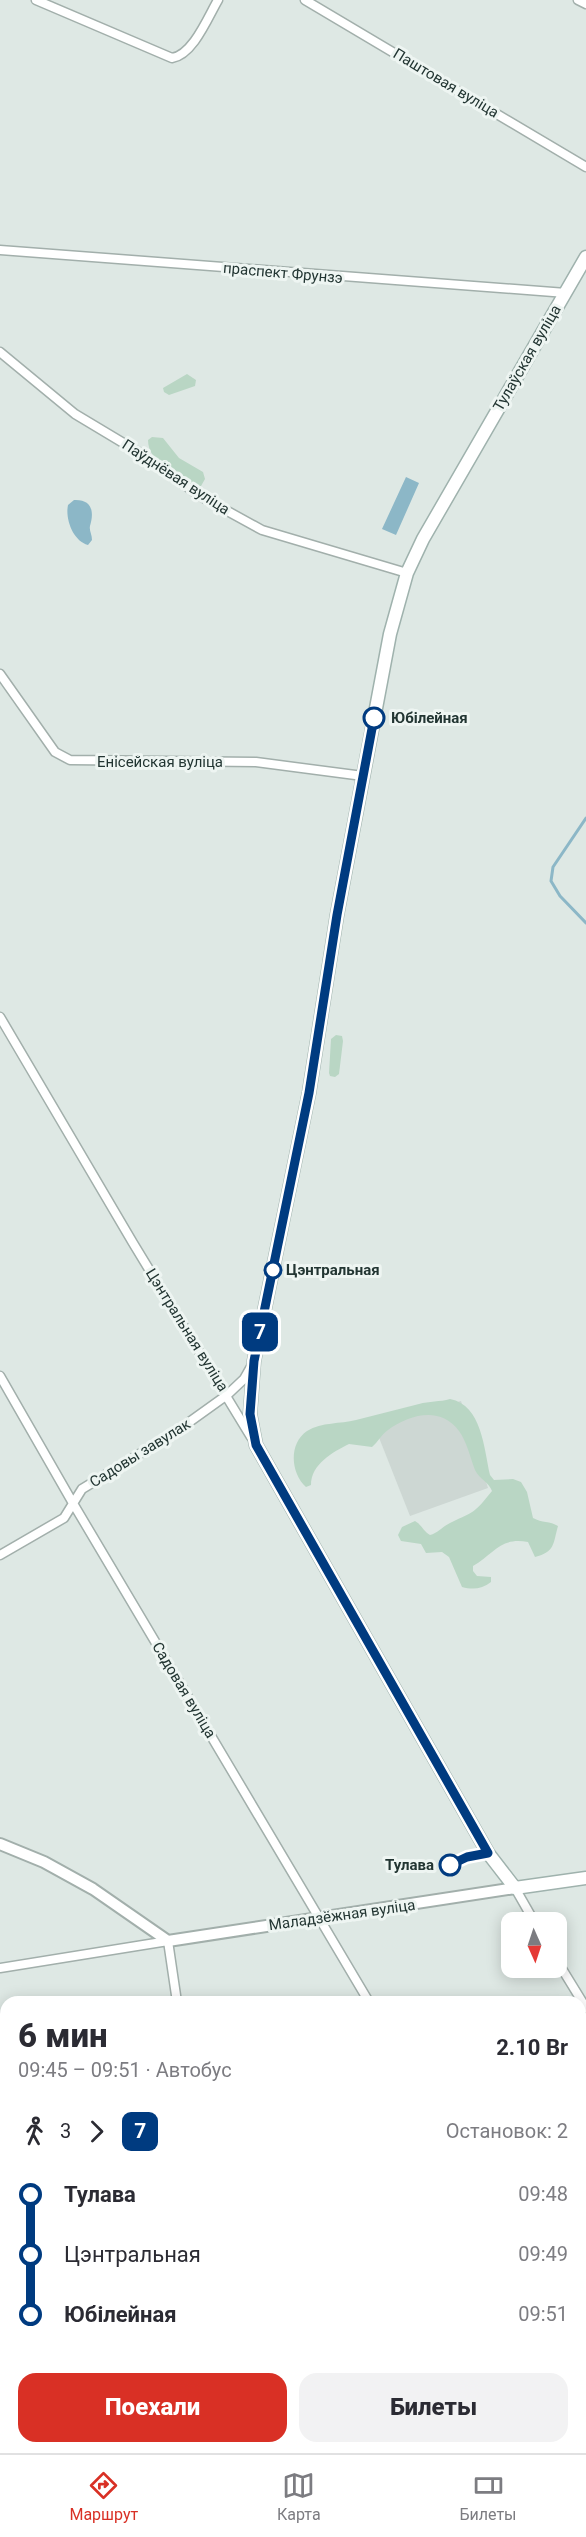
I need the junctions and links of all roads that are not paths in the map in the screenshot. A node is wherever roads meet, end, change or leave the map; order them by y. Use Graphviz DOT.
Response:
graph roads {
  1 [pos="36,0"];
  2 [pos="218,0"];
  3 [pos="305,0"];
  4 [pos="578,0"];
  5 [pos="586,4"];
  6 [pos="586,167"];
  7 [pos="0,250"];
  8 [pos="586,257"];
  9 [pos="566,293"];
  10 [pos="0,352"];
  11 [pos="407,573"];
  12 [pos="0,674"];
  13 [pos="363,776"];
  14 [pos="0,1017"];
  15 [pos="254,1361"];
  16 [pos="0,1376"];
  17 [pos="227,1395"];
  18 [pos="256,1445"];
  19 [pos="74,1505"];
  20 [pos="0,1555"];
  21 [pos="0,1844"];
  22 [pos="586,1878"];
  23 [pos="515,1888"];
  24 [pos="529,1912"];
  25 [pos="320,1918"];
  26 [pos="168,1941"];
  27 [pos="0,1968"];
  28 [pos="567,1977"];
  29 [pos="176,1996"];
  30 [pos="366,1996"];
  31 [pos="579,1996"];
  1 -- 2 [label="street"];
  3 -- 6 [label="street, Паштовая вуліца"];
  4 -- 5 [label="street"];
  7 -- 9 [label="street, праспект Фрунзэ"];
  8 -- 9 [label="main road, Тулаўская вуліца"];
  9 -- 11 [label="main road, Тулаўская вуліца"];
  10 -- 11 [label="street, Паўднёвая вуліца"];
  11 -- 13 [label="main road, Тулаўская вуліца"];
  12 -- 13 [label="street, Енісейская вуліца"];
  13 -- 15 [label="main road, Тулаўская вуліца"];
  14 -- 17 [label="street, Цэнтральная вуліца"];
  15 -- 17 [label="street, Садовы завулак"];
  15 -- 18 [label="main road, Тулаўская вуліца"];
  16 -- 19 [label="street, Садовая вуліца"];
  17 -- 18 [label="street, Цэнтральная вуліца"];
  17 -- 19 [label="street, Садовы завулак"];
  18 -- 23 [label="main road, Цэнтральная вуліца"];
  19 -- 20 [label="street, Садовы завулак"];
  19 -- 25 [label="street, Садовая вуліца"];
  21 -- 26 [label="street"];
  22 -- 23 [label="main road"];
  23 -- 24 [label="street, Цэнтральная вуліца"];
  23 -- 25 [label="street, Маладзёжная вуліца"];
  25 -- 26 [label="street, Маладзёжная вуліца"];
  25 -- 30 [label="street, Садовая вуліца"];
  26 -- 27 [label="street, Маладзёжная вуліца"];
  26 -- 29 [label="street"];
  28 -- 31 [label="street"];
}
